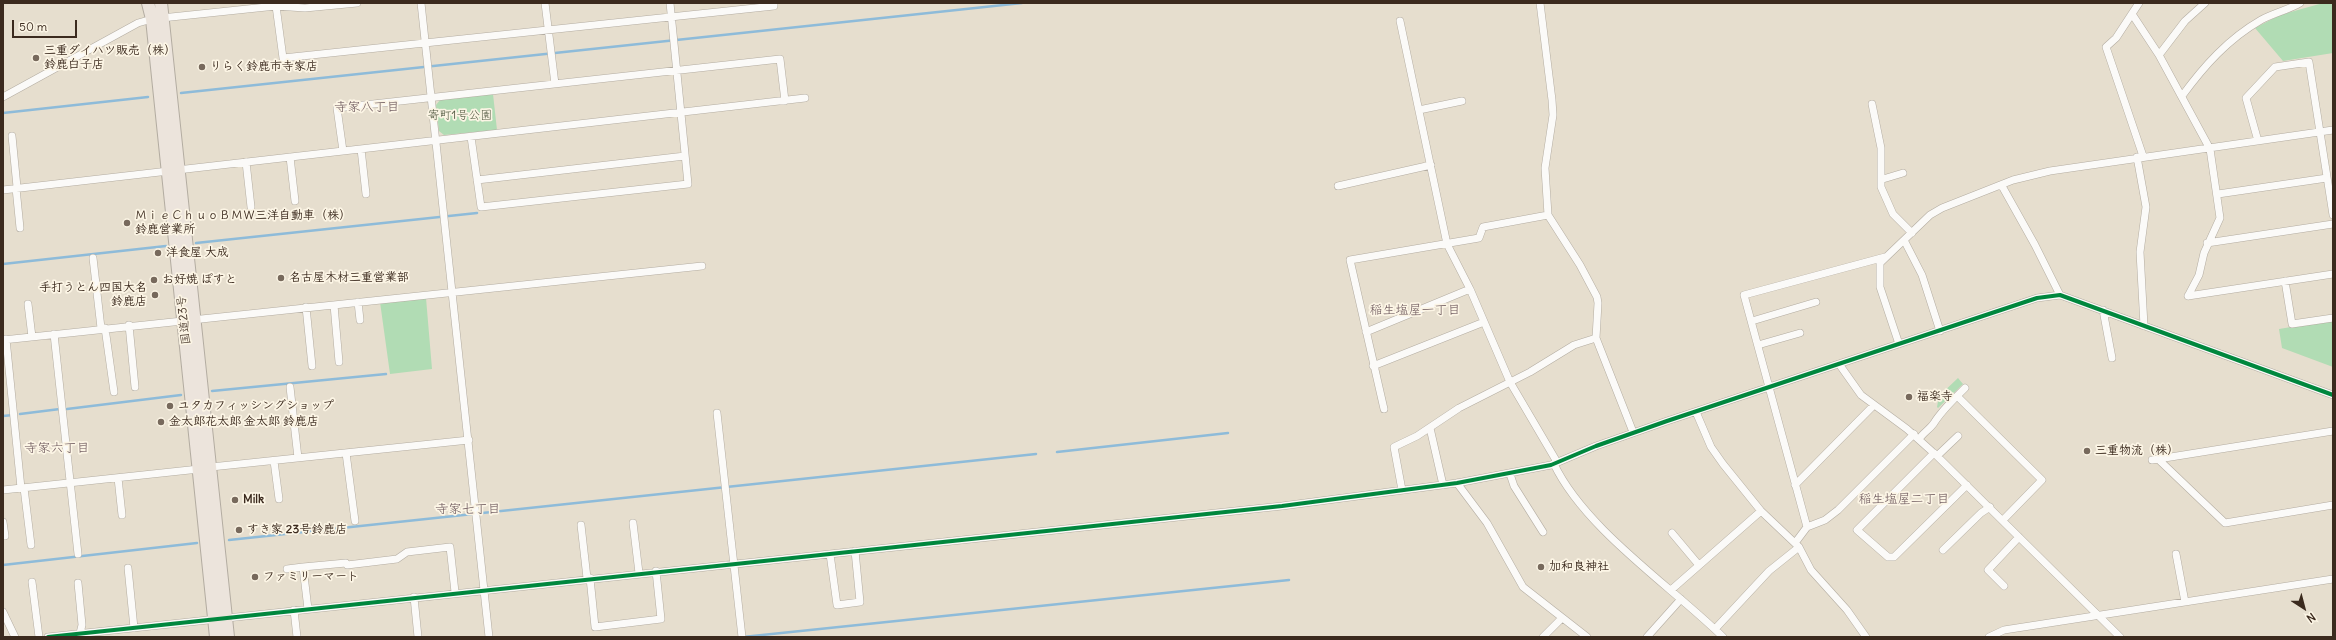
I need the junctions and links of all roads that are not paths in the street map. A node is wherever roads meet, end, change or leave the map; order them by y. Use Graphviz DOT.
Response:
graph roads {
  1 [pos="148,3"];
  2 [pos="161,3"];
  3 [pos="356,3"];
  4 [pos="421,3"];
  5 [pos="545,3"];
  6 [pos="670,3"];
  7 [pos="774,3"];
  8 [pos="1540,3"];
  9 [pos="2139,3"];
  10 [pos="2205,3"];
  11 [pos="2300,3"];
  12 [pos="297,5"];
  13 [pos="276,6"];
  14 [pos="2132,14"];
  15 [pos="672,17"];
  16 [pos="158,19"];
  17 [pos="1400,20"];
  18 [pos="548,29"];
  19 [pos="426,43"];
  20 [pos="2159,54"];
  21 [pos="677,71"];
  22 [pos="555,84"];
  23 [pos="2182,96"];
  24 [pos="3,97"];
  25 [pos="432,97"];
  26 [pos="805,98"];
  27 [pos="785,101"];
  28 [pos="1462,101"];
  29 [pos="1872,104"];
  30 [pos="1419,110"];
  31 [pos="681,112"];
  32 [pos="2333,130"];
  33 [pos="2320,132"];
  34 [pos="12,136"];
  35 [pos="471,137"];
  36 [pos="436,140"];
  37 [pos="2258,141"];
  38 [pos="361,149"];
  39 [pos="2210,149"];
  40 [pos="343,151"];
  41 [pos="685,156"];
  42 [pos="2140,157"];
  43 [pos="290,158"];
  44 [pos="246,162"];
  45 [pos="1431,165"];
  46 [pos="173,169"];
  47 [pos="1903,173"];
  48 [pos="2327,178"];
  49 [pos="1883,179"];
  50 [pos="477,180"];
  51 [pos="1338,186"];
  52 [pos="2002,186"];
  53 [pos="17,188"];
  54 [pos="3,190"];
  55 [pos="366,194"];
  56 [pos="2218,194"];
  57 [pos="294,201"];
  58 [pos="251,207"];
  59 [pos="1548,215"];
  60 [pos="2333,215"];
  61 [pos="2333,224"];
  62 [pos="20,228"];
  63 [pos="1912,233"];
  64 [pos="1904,240"];
  65 [pos="2208,243"];
  66 [pos="1447,244"];
  67 [pos="93,258"];
  68 [pos="1884,258"];
  69 [pos="702,266"];
  70 [pos="2333,274"];
  71 [pos="2285,281"];
  72 [pos="1470,289"];
  73 [pos="452,292"];
  74 [pos="2060,295"];
  75 [pos="358,302"];
  76 [pos="1816,302"];
  77 [pos="28,304"];
  78 [pos="334,305"];
  79 [pos="306,307"];
  80 [pos="2103,310"];
  81 [pos="2333,318"];
  82 [pos="189,319"];
  83 [pos="360,320"];
  84 [pos="1752,321"];
  85 [pos="1484,322"];
  86 [pos="129,325"];
  87 [pos="2144,326"];
  88 [pos="103,328"];
  89 [pos="1940,331"];
  90 [pos="1366,332"];
  91 [pos="1800,333"];
  92 [pos="54,334"];
  93 [pos="32,337"];
  94 [pos="1596,338"];
  95 [pos="5,339"];
  96 [pos="1899,344"];
  97 [pos="1758,345"];
  98 [pos="2112,358"];
  99 [pos="339,362"];
  100 [pos="1839,364"];
  101 [pos="312,366"];
  102 [pos="1374,366"];
  103 [pos="1510,382"];
  104 [pos="135,387"];
  105 [pos="290,387"];
  106 [pos="1769,388"];
  107 [pos="1965,388"];
  108 [pos="114,392"];
  109 [pos="2333,395"];
  110 [pos="1957,396"];
  111 [pos="1874,405"];
  112 [pos="1384,409"];
  113 [pos="1696,412"];
  114 [pos="717,413"];
  115 [pos="1430,428"];
  116 [pos="2333,431"];
  117 [pos="1633,432"];
  118 [pos="1958,436"];
  119 [pos="1916,437"];
  120 [pos="469,440"];
  121 [pos="346,452"];
  122 [pos="1936,454"];
  123 [pos="298,458"];
  124 [pos="274,461"];
  125 [pos="1555,463"];
  126 [pos="211,467"];
  127 [pos="199,469"];
  128 [pos="1510,474"];
  129 [pos="118,478"];
  130 [pos="70,483"];
  131 [pos="1457,483"];
  132 [pos="1443,485"];
  133 [pos="1795,485"];
  134 [pos="1967,485"];
  135 [pos="22,488"];
  136 [pos="3,490"];
  137 [pos="1402,490"];
  138 [pos="278,499"];
  139 [pos="2333,505"];
  140 [pos="1990,507"];
  141 [pos="1761,510"];
  142 [pos="122,515"];
  143 [pos="2002,520"];
  144 [pos="355,521"];
  145 [pos="3,522"];
  146 [pos="633,523"];
  147 [pos="582,525"];
  148 [pos="1807,527"];
  149 [pos="1543,532"];
  150 [pos="1672,533"];
  151 [pos="4,536"];
  152 [pos="2019,537"];
  153 [pos="31,545"];
  154 [pos="1797,545"];
  155 [pos="1943,550"];
  156 [pos="855,551"];
  157 [pos="78,554"];
  158 [pos="830,554"];
  159 [pos="2176,554"];
  160 [pos="734,562"];
  161 [pos="1698,564"];
  162 [pos="303,567"];
  163 [pos="128,568"];
  164 [pos="287,569"];
  165 [pos="656,571"];
  166 [pos="639,573"];
  167 [pos="589,578"];
  168 [pos="2333,579"];
  169 [pos="32,582"];
  170 [pos="78,582"];
  171 [pos="2004,586"];
  172 [pos="485,589"];
  173 [pos="1671,590"];
  174 [pos="455,592"];
  175 [pos="414,597"];
  176 [pos="1681,599"];
  177 [pos="2185,602"];
  178 [pos="308,609"];
  179 [pos="294,610"];
  180 [pos="3,612"];
  181 [pos="2098,616"];
  182 [pos="220,618"];
  183 [pos="1562,618"];
  184 [pos="134,628"];
  185 [pos="2014,628"];
  186 [pos="1715,629"];
  187 [pos="83,634"];
  188 [pos="742,635"];
  189 [pos="15,637"];
  190 [pos="39,637"];
  191 [pos="48,637"];
  192 [pos="216,637"];
  193 [pos="228,637"];
  194 [pos="297,637"];
  195 [pos="418,637"];
  196 [pos="489,637"];
  197 [pos="1543,637"];
  198 [pos="1587,637"];
  199 [pos="1647,637"];
  200 [pos="1723,637"];
  201 [pos="1866,637"];
  202 [pos="1990,637"];
  203 [pos="2015,637"];
  204 [pos="2120,637"];
  1 -- 16 [label="highway, 国道23号"];
  2 -- 16 [label="highway, 国道23号"];
  3 -- 12 [label="street"];
  4 -- 19 [label="street"];
  5 -- 18 [label="street"];
  6 -- 15 [label="street"];
  7 -- 15 [label="street"];
  8 -- 59 [label="street"];
  9 -- 14 [label="street"];
  10 -- 20 [label="street"];
  11 -- 23 [label="street"];
  12 -- 13 [label="street"];
  13 -- 16 [label="street"];
  13 -- 19 [label="street"];
  14 -- 20 [label="street"];
  14 -- 42 [label="street"];
  15 -- 18 [label="street"];
  15 -- 21 [label="street"];
  16 -- 24 [label="street"];
  16 -- 46 [label="highway, 国道23号"];
  17 -- 30 [label="street"];
  18 -- 19 [label="street"];
  18 -- 22 [label="street"];
  19 -- 25 [label="street"];
  20 -- 23 [label="street"];
  21 -- 22 [label="street"];
  21 -- 27 [label="street"];
  21 -- 31 [label="street"];
  22 -- 25 [label="street"];
  23 -- 39 [label="street"];
  25 -- 36 [label="street"];
  25 -- 40 [label="street"];
  26 -- 27 [label="street"];
  27 -- 31 [label="street"];
  28 -- 30 [label="street"];
  29 -- 49 [label="street"];
  30 -- 45 [label="street"];
  31 -- 35 [label="street"];
  31 -- 41 [label="street"];
  32 -- 33 [label="street"];
  33 -- 37 [label="street"];
  33 -- 37 [label="street"];
  33 -- 48 [label="street"];
  34 -- 53 [label="street"];
  35 -- 36 [label="street"];
  35 -- 50 [label="street"];
  36 -- 38 [label="street"];
  36 -- 73 [label="street"];
  37 -- 39 [label="street"];
  38 -- 40 [label="street"];
  38 -- 55 [label="street"];
  39 -- 42 [label="street"];
  39 -- 56 [label="street"];
  40 -- 43 [label="street"];
  41 -- 50 [label="street"];
  41 -- 50 [label="street"];
  42 -- 52 [label="street"];
  42 -- 87 [label="street"];
  43 -- 44 [label="street"];
  43 -- 57 [label="street"];
  44 -- 46 [label="street"];
  44 -- 58 [label="street"];
  45 -- 51 [label="street"];
  45 -- 66 [label="street"];
  46 -- 53 [label="street"];
  46 -- 82 [label="highway, 国道23号"];
  47 -- 49 [label="street"];
  48 -- 56 [label="street"];
  48 -- 60 [label="street"];
  49 -- 63 [label="street"];
  52 -- 63 [label="street"];
  52 -- 74 [label="street"];
  53 -- 54 [label="street"];
  53 -- 62 [label="street"];
  56 -- 65 [label="street"];
  59 -- 66 [label="street"];
  59 -- 94 [label="street"];
  61 -- 65 [label="street"];
  63 -- 64 [label="street"];
  64 -- 68 [label="street"];
  64 -- 89 [label="street"];
  65 -- 71 [label="street"];
  66 -- 72 [label="street"];
  66 -- 90 [label="street"];
  67 -- 88 [label="street"];
  68 -- 84 [label="street"];
  68 -- 96 [label="street"];
  69 -- 73 [label="street"];
  70 -- 71 [label="street"];
  71 -- 81 [label="street"];
  72 -- 85 [label="street"];
  72 -- 90 [label="street"];
  73 -- 75 [label="street"];
  73 -- 120 [label="street"];
  74 -- 80 [label="street"];
  74 -- 89 [label="street"];
  75 -- 78 [label="street"];
  75 -- 83 [label="street"];
  76 -- 84 [label="street"];
  77 -- 93 [label="street"];
  78 -- 79 [label="street"];
  78 -- 99 [label="street"];
  79 -- 82 [label="street"];
  79 -- 101 [label="street"];
  80 -- 87 [label="street"];
  80 -- 98 [label="street"];
  82 -- 86 [label="street"];
  82 -- 126 [label="highway, 国道23号"];
  82 -- 127 [label="highway, 国道23号"];
  84 -- 97 [label="street"];
  85 -- 102 [label="street"];
  85 -- 103 [label="street"];
  86 -- 88 [label="street"];
  86 -- 104 [label="street"];
  87 -- 109 [label="street"];
  88 -- 92 [label="street"];
  88 -- 108 [label="street"];
  89 -- 96 [label="street"];
  90 -- 102 [label="street"];
  91 -- 97 [label="street"];
  92 -- 93 [label="street"];
  92 -- 130 [label="street"];
  93 -- 95 [label="street"];
  94 -- 103 [label="street"];
  94 -- 117 [label="street"];
  95 -- 135 [label="street"];
  96 -- 100 [label="street"];
  97 -- 106 [label="street"];
  100 -- 106 [label="street"];
  100 -- 111 [label="street"];
  102 -- 112 [label="street"];
  103 -- 115 [label="street"];
  103 -- 125 [label="street"];
  105 -- 123 [label="street"];
  106 -- 113 [label="street"];
  106 -- 133 [label="street"];
  107 -- 110 [label="street"];
  110 -- 119 [label="street"];
  110 -- 143 [label="street"];
  111 -- 119 [label="street"];
  111 -- 133 [label="street"];
  113 -- 117 [label="street"];
  113 -- 141 [label="street"];
  114 -- 160 [label="street"];
  115 -- 132 [label="street"];
  115 -- 137 [label="street"];
  116 -- 139 [label="street"];
  117 -- 125 [label="street"];
  118 -- 122 [label="street"];
  119 -- 122 [label="street"];
  119 -- 148 [label="street"];
  120 -- 121 [label="street"];
  120 -- 172 [label="street"];
  121 -- 123 [label="street"];
  121 -- 144 [label="street"];
  122 -- 134 [label="street"];
  122 -- 134 [label="street"];
  123 -- 124 [label="street"];
  124 -- 126 [label="street"];
  124 -- 138 [label="street"];
  125 -- 128 [label="street"];
  125 -- 173 [label="street"];
  126 -- 182 [label="highway, 国道23号"];
  127 -- 129 [label="street"];
  127 -- 182 [label="highway, 国道23号"];
  128 -- 131 [label="street"];
  128 -- 149 [label="street"];
  129 -- 130 [label="street"];
  129 -- 142 [label="street"];
  130 -- 135 [label="street"];
  130 -- 157 [label="street"];
  131 -- 132 [label="street"];
  131 -- 183 [label="street"];
  132 -- 137 [label="street"];
  133 -- 148 [label="street"];
  134 -- 140 [label="street"];
  135 -- 136 [label="street"];
  135 -- 153 [label="street"];
  137 -- 156 [label="street"];
  140 -- 143 [label="street"];
  140 -- 155 [label="street"];
  141 -- 154 [label="street"];
  141 -- 161 [label="street"];
  143 -- 152 [label="street"];
  145 -- 151 [label="street"];
  146 -- 166 [label="street"];
  147 -- 167 [label="street"];
  148 -- 154 [label="street"];
  150 -- 161 [label="street"];
  152 -- 171 [label="street"];
  152 -- 181 [label="street"];
  154 -- 186 [label="street"];
  154 -- 201 [label="street"];
  156 -- 158 [label="street"];
  156 -- 158 [label="street"];
  158 -- 160 [label="street"];
  159 -- 177 [label="street"];
  160 -- 165 [label="street"];
  160 -- 188 [label="street"];
  161 -- 173 [label="street"];
  162 -- 164 [label="street"];
  162 -- 174 [label="street"];
  162 -- 178 [label="street"];
  163 -- 184 [label="street"];
  165 -- 166 [label="street"];
  165 -- 167 [label="street"];
  166 -- 167 [label="street"];
  167 -- 172 [label="street"];
  168 -- 177 [label="street"];
  169 -- 190 [label="street"];
  170 -- 187 [label="street"];
  172 -- 174 [label="street"];
  172 -- 196 [label="street"];
  173 -- 176 [label="street"];
  174 -- 175 [label="street"];
  175 -- 178 [label="street"];
  175 -- 195 [label="street"];
  176 -- 186 [label="street"];
  176 -- 199 [label="street"];
  177 -- 181 [label="street"];
  178 -- 179 [label="street"];
  179 -- 182 [label="street"];
  179 -- 194 [label="street"];
  180 -- 189 [label="street"];
  181 -- 185 [label="street"];
  181 -- 204 [label="street"];
  182 -- 184 [label="street"];
  182 -- 192 [label="highway, 国道23号"];
  182 -- 193 [label="highway, 国道23号"];
  183 -- 197 [label="street"];
  183 -- 198 [label="street"];
  184 -- 187 [label="street"];
  185 -- 202 [label="street"];
  185 -- 203 [label="street"];
  186 -- 200 [label="street"];
  187 -- 191 [label="street"];
}
